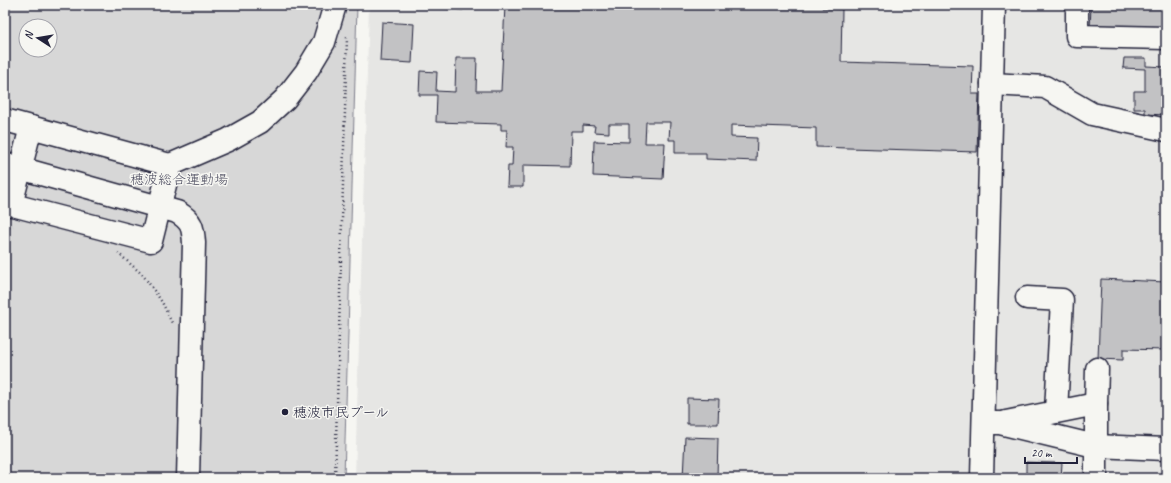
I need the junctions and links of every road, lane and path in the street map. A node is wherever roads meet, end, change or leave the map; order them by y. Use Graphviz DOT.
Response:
graph roads {
  1 [pos="335,5"];
  2 [pos="994,5"];
  3 [pos="1076,5"];
  4 [pos="347,36"];
  5 [pos="1166,38"];
  6 [pos="992,84"];
  7 [pos="5,120"];
  8 [pos="31,127"];
  9 [pos="1166,130"];
  10 [pos="170,165"];
  11 [pos="13,166"];
  12 [pos="8,204"];
  13 [pos="159,207"];
  14 [pos="17,226"];
  15 [pos="5,227"];
  16 [pos="117,252"];
  17 [pos="1027,298"];
  18 [pos="174,326"];
  19 [pos="1098,369"];
  20 [pos="1096,404"];
  21 [pos="1056,411"];
  22 [pos="992,423"];
  23 [pos="1096,446"];
  24 [pos="1166,449"];
  25 [pos="188,478"];
  26 [pos="335,478"];
  27 [pos="982,478"];
  28 [pos="1096,478"];
  1 -- 10 [label="street"];
  2 -- 6 [label="street"];
  3 -- 5 [label="street"];
  4 -- 26 [label="path"];
  6 -- 9 [label="street"];
  6 -- 22 [label="street"];
  7 -- 8 [label="street"];
  8 -- 10 [label="street"];
  8 -- 11 [label="street"];
  10 -- 13 [label="street"];
  11 -- 12 [label="street"];
  11 -- 13 [label="street"];
  12 -- 13 [label="street"];
  13 -- 25 [label="street"];
  14 -- 15 [label="path"];
  16 -- 18 [label="path"];
  17 -- 21 [label="street"];
  19 -- 20 [label="street"];
  20 -- 21 [label="street"];
  20 -- 23 [label="street"];
  21 -- 22 [label="street"];
  22 -- 23 [label="street"];
  22 -- 27 [label="street"];
  23 -- 24 [label="street"];
  23 -- 28 [label="street"];
}
